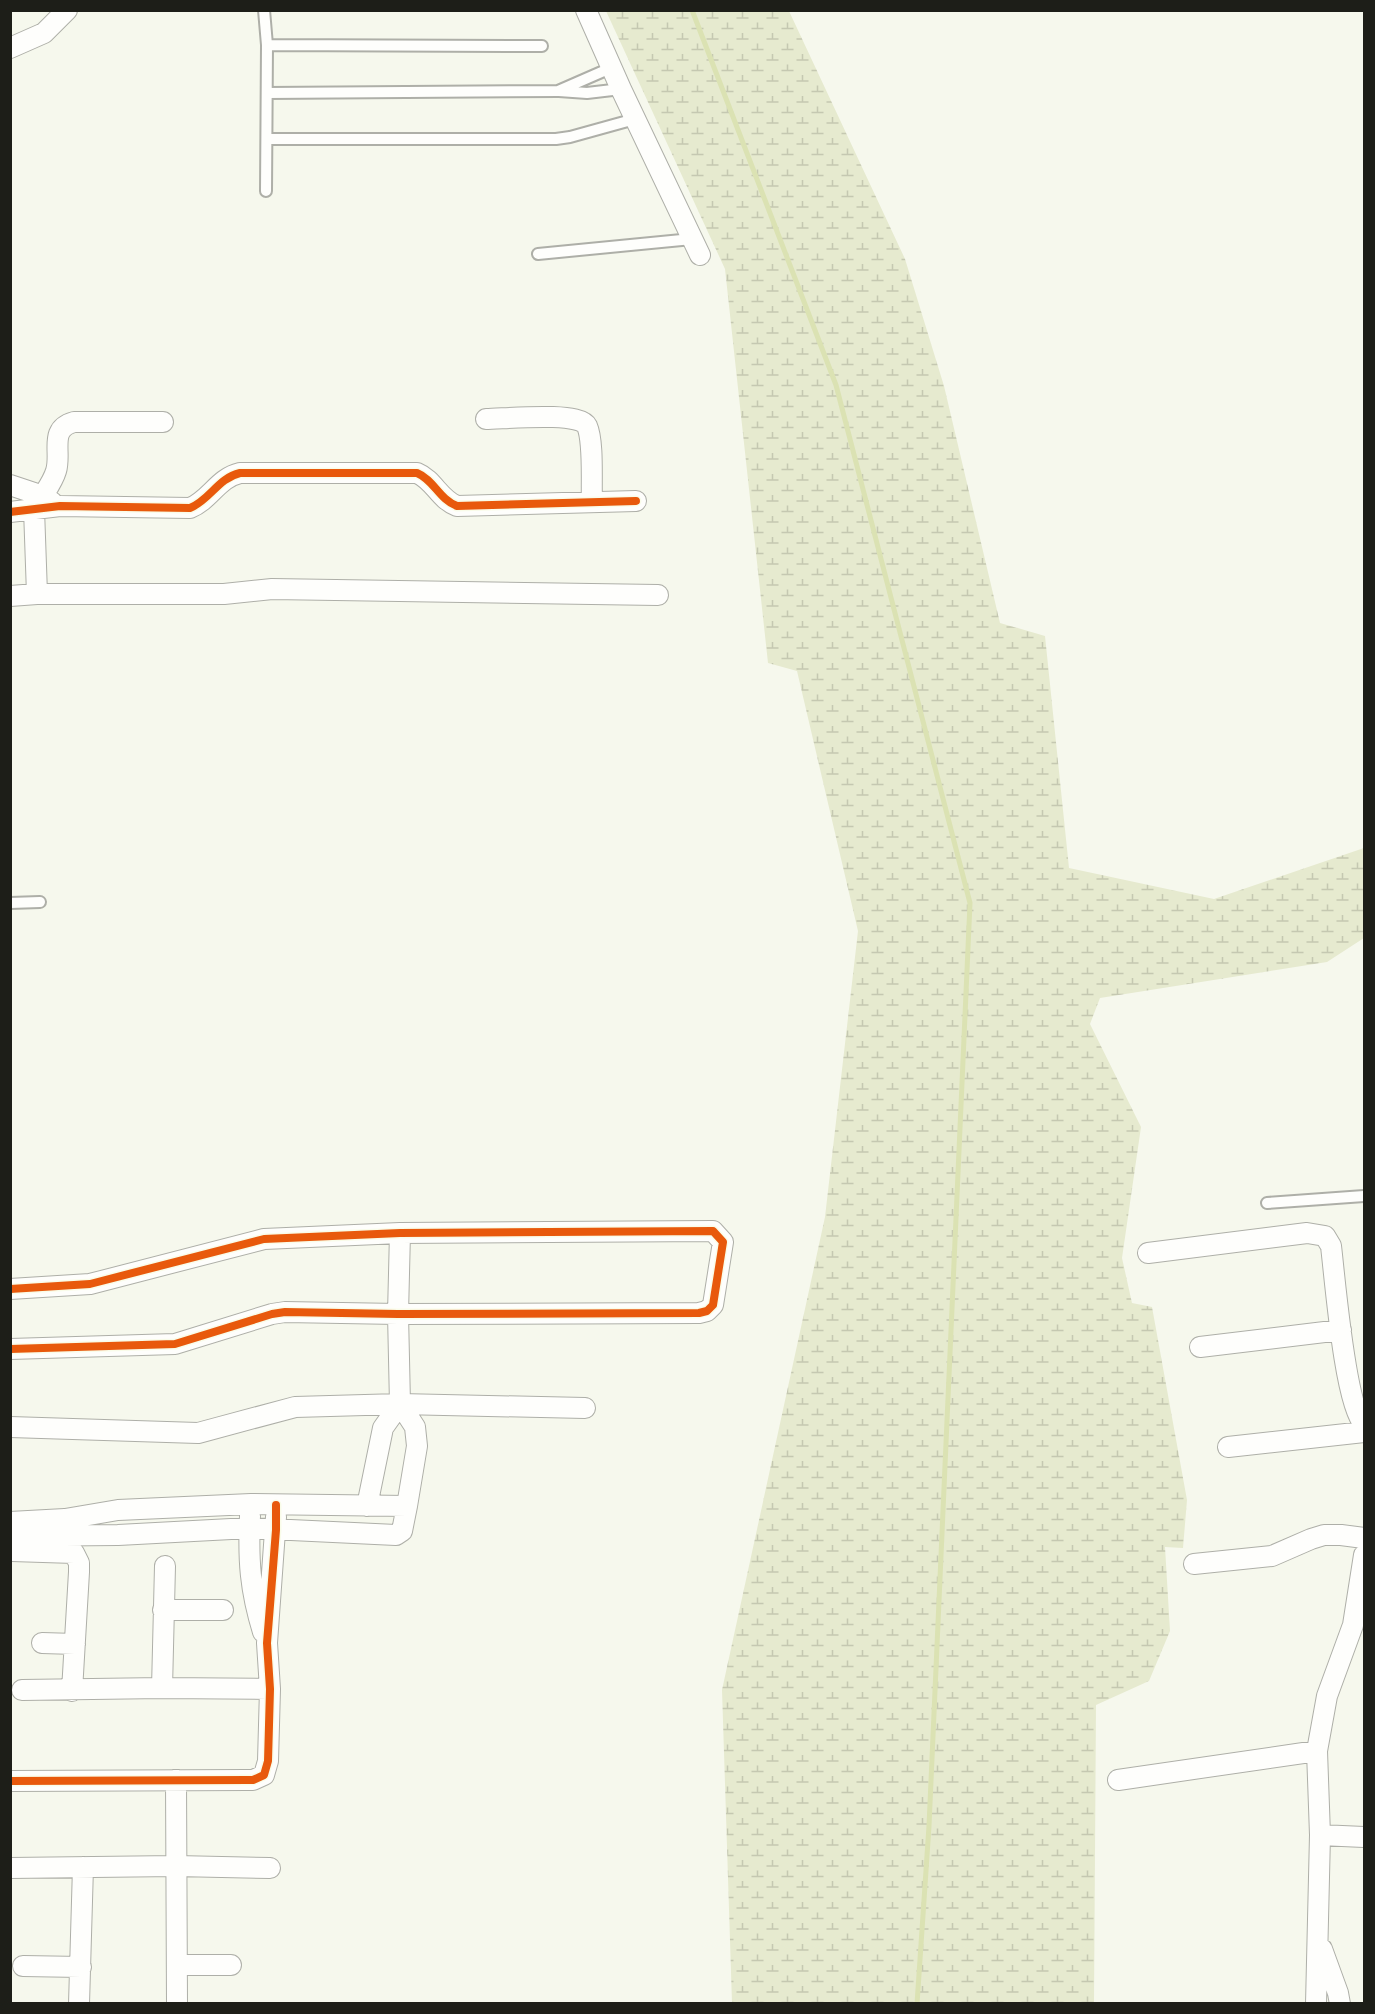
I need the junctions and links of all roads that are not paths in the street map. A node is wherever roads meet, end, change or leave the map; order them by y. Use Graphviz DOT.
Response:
graph roads {
  1 [pos="67,10"];
  2 [pos="264,10"];
  3 [pos="586,10"];
  4 [pos="267,45"];
  5 [pos="542,46"];
  6 [pos="10,48"];
  7 [pos="613,68"];
  8 [pos="621,89"];
  9 [pos="558,91"];
  10 [pos="267,93"];
  11 [pos="635,119"];
  12 [pos="267,139"];
  13 [pos="266,191"];
  14 [pos="696,247"];
  15 [pos="538,254"];
  16 [pos="486,419"];
  17 [pos="163,422"];
  18 [pos="10,485"];
  19 [pos="592,501"];
  20 [pos="636,501"];
  21 [pos="38,503"];
  22 [pos="10,512"];
  23 [pos="37,594"];
  24 [pos="658,595"];
  25 [pos="10,596"];
  26 [pos="40,902"];
  27 [pos="10,903"];
  28 [pos="1365,1196"];
  29 [pos="1267,1203"];
  30 [pos="400,1233"];
  31 [pos="1148,1253"];
  32 [pos="10,1289"];
  33 [pos="398,1314"];
  34 [pos="1341,1330"];
  35 [pos="1200,1347"];
  36 [pos="10,1349"];
  37 [pos="400,1404"];
  38 [pos="585,1408"];
  39 [pos="1365,1424"];
  40 [pos="10,1427"];
  41 [pos="1365,1432"];
  42 [pos="1228,1447"];
  43 [pos="251,1504"];
  44 [pos="276,1505"];
  45 [pos="367,1506"];
  46 [pos="407,1506"];
  47 [pos="118,1510"];
  48 [pos="10,1522"];
  49 [pos="250,1528"];
  50 [pos="276,1530"];
  51 [pos="1365,1538"];
  52 [pos="11,1543"];
  53 [pos="118,1544"];
  54 [pos="1365,1555"];
  55 [pos="1194,1564"];
  56 [pos="165,1566"];
  57 [pos="163,1610"];
  58 [pos="223,1610"];
  59 [pos="1359,1628"];
  60 [pos="42,1643"];
  61 [pos="267,1643"];
  62 [pos="75,1644"];
  63 [pos="162,1688"];
  64 [pos="270,1689"];
  65 [pos="22,1690"];
  66 [pos="72,1691"];
  67 [pos="1317,1751"];
  68 [pos="176,1780"];
  69 [pos="1118,1780"];
  70 [pos="10,1781"];
  71 [pos="1320,1835"];
  72 [pos="1365,1837"];
  73 [pos="176,1866"];
  74 [pos="83,1867"];
  75 [pos="10,1868"];
  76 [pos="270,1868"];
  77 [pos="1319,1941"];
  78 [pos="177,1965"];
  79 [pos="231,1965"];
  80 [pos="23,1966"];
  81 [pos="81,1967"];
  82 [pos="79,2004"];
  83 [pos="177,2004"];
  84 [pos="1316,2004"];
  85 [pos="1340,2004"];
  1 -- 6 [label="street"];
  2 -- 4 [label="lane"];
  3 -- 7 [label="street"];
  4 -- 5 [label="lane"];
  4 -- 10 [label="lane"];
  7 -- 8 [label="street"];
  7 -- 9 [label="lane"];
  8 -- 9 [label="lane"];
  8 -- 11 [label="street"];
  9 -- 10 [label="lane"];
  10 -- 12 [label="lane"];
  11 -- 12 [label="lane"];
  11 -- 14 [label="street"];
  12 -- 13 [label="lane"];
  14 -- 15 [label="lane"];
  16 -- 19 [label="street"];
  17 -- 21 [label="street"];
  18 -- 21 [label="street"];
  19 -- 20 [label="street"];
  19 -- 21 [label="street"];
  21 -- 22 [label="street"];
  21 -- 23 [label="street"];
  23 -- 24 [label="street"];
  23 -- 25 [label="street"];
  26 -- 27 [label="lane"];
  28 -- 29 [label="lane"];
  30 -- 32 [label="street"];
  30 -- 33 [label="street"];
  30 -- 33 [label="street"];
  31 -- 34 [label="street"];
  33 -- 36 [label="street"];
  33 -- 37 [label="street"];
  34 -- 35 [label="street"];
  34 -- 39 [label="street"];
  37 -- 38 [label="street"];
  37 -- 40 [label="street"];
  37 -- 45 [label="street"];
  37 -- 46 [label="street"];
  41 -- 42 [label="street"];
  43 -- 44 [label="street"];
  43 -- 47 [label="street"];
  43 -- 49 [label="street"];
  44 -- 45 [label="street"];
  44 -- 50 [label="street"];
  45 -- 46 [label="street"];
  46 -- 50 [label="street"];
  47 -- 48 [label="street"];
  47 -- 53 [label="street"];
  49 -- 50 [label="street"];
  49 -- 53 [label="street"];
  49 -- 61 [label="street"];
  50 -- 61 [label="street"];
  51 -- 55 [label="street"];
  52 -- 53 [label="street"];
  52 -- 62 [label="street"];
  54 -- 59 [label="street"];
  56 -- 57 [label="street"];
  57 -- 58 [label="street"];
  57 -- 63 [label="street"];
  59 -- 67 [label="street"];
  60 -- 62 [label="street"];
  61 -- 64 [label="street"];
  62 -- 66 [label="street"];
  63 -- 64 [label="street"];
  63 -- 66 [label="street"];
  64 -- 68 [label="street"];
  65 -- 66 [label="street"];
  67 -- 69 [label="street"];
  67 -- 71 [label="street"];
  68 -- 70 [label="street"];
  68 -- 73 [label="street"];
  71 -- 72 [label="street"];
  71 -- 77 [label="street"];
  73 -- 74 [label="street"];
  73 -- 76 [label="street"];
  73 -- 78 [label="street"];
  74 -- 75 [label="street"];
  74 -- 81 [label="street"];
  77 -- 84 [label="street"];
  77 -- 85 [label="street"];
  78 -- 79 [label="street"];
  78 -- 83 [label="street"];
  80 -- 81 [label="street"];
  81 -- 82 [label="street"];
}
